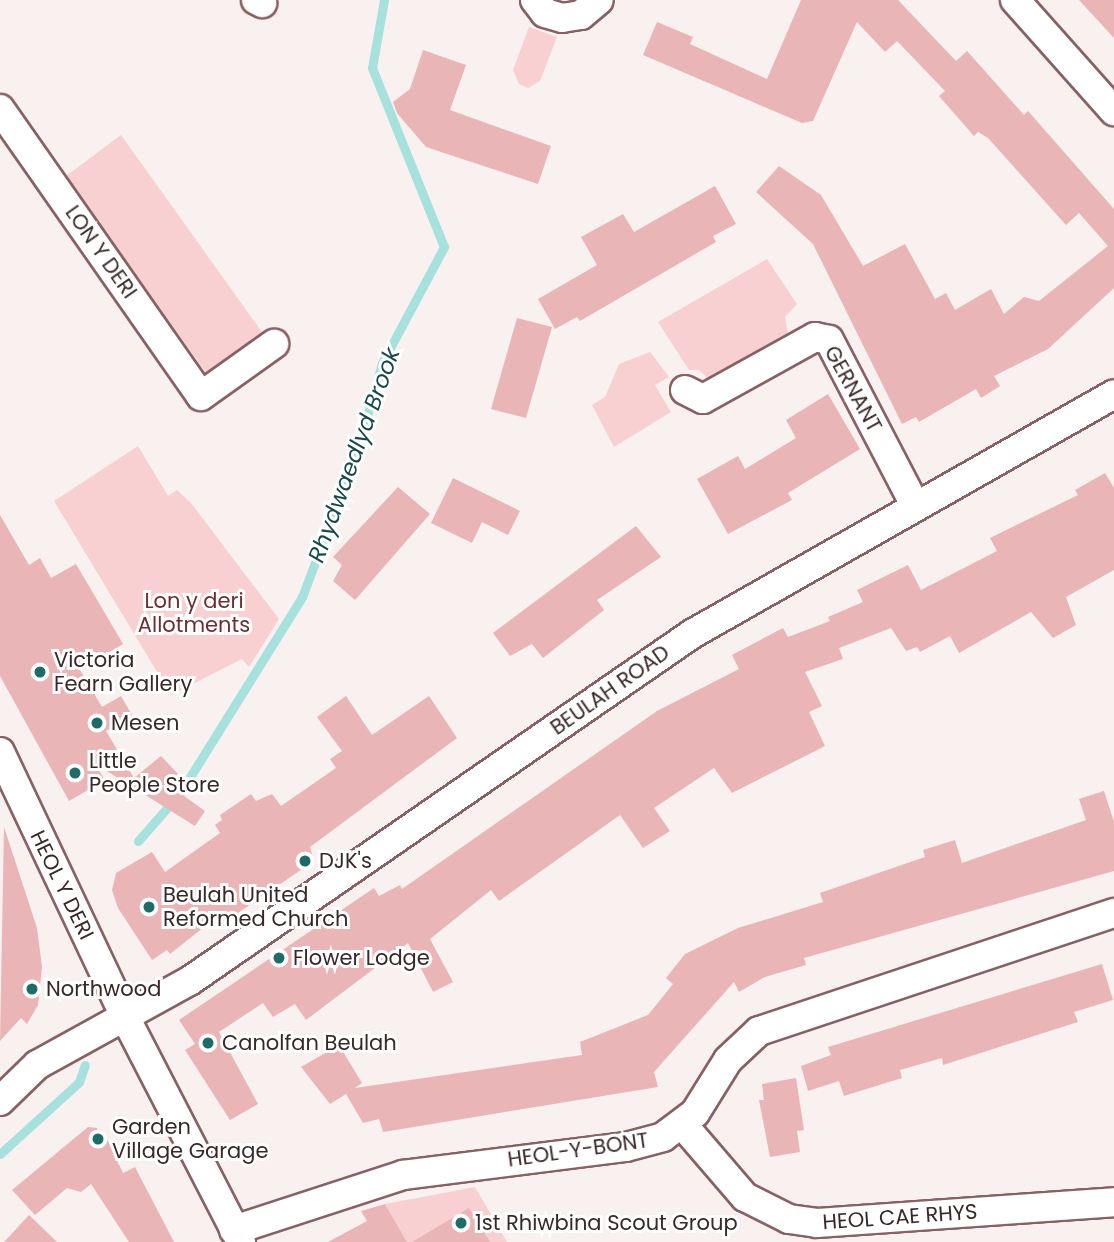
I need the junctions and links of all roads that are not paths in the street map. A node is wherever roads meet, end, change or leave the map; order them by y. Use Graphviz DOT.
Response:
graph roads {
  1 [pos="534,0"];
  2 [pos="600,0"];
  3 [pos="1015,0"];
  4 [pos="0,109"];
  5 [pos="1114,111"];
  6 [pos="274,344"];
  7 [pos="685,390"];
  8 [pos="1114,394"];
  9 [pos="915,505"];
  10 [pos="0,752"];
  11 [pos="1114,914"];
  12 [pos="125,1017"];
  13 [pos="0,1101"];
  14 [pos="683,1125"];
  15 [pos="1114,1202"];
  16 [pos="238,1236"];
  1 -- 2 [label="street"];
  3 -- 5 [label="street"];
  4 -- 6 [label="street, LON Y DERI"];
  7 -- 9 [label="street, GERNANT"];
  8 -- 9 [label="street, BEULAH ROAD"];
  9 -- 12 [label="street, BEULAH ROAD"];
  10 -- 12 [label="street, HEOL Y DERI"];
  11 -- 14 [label="street"];
  12 -- 13 [label="street, BEULAH ROAD"];
  12 -- 16 [label="street, HEOL Y DERI"];
  14 -- 15 [label="street, HEOL CAE RHYS"];
  14 -- 16 [label="street, HEOL-Y-BONT"];
}
